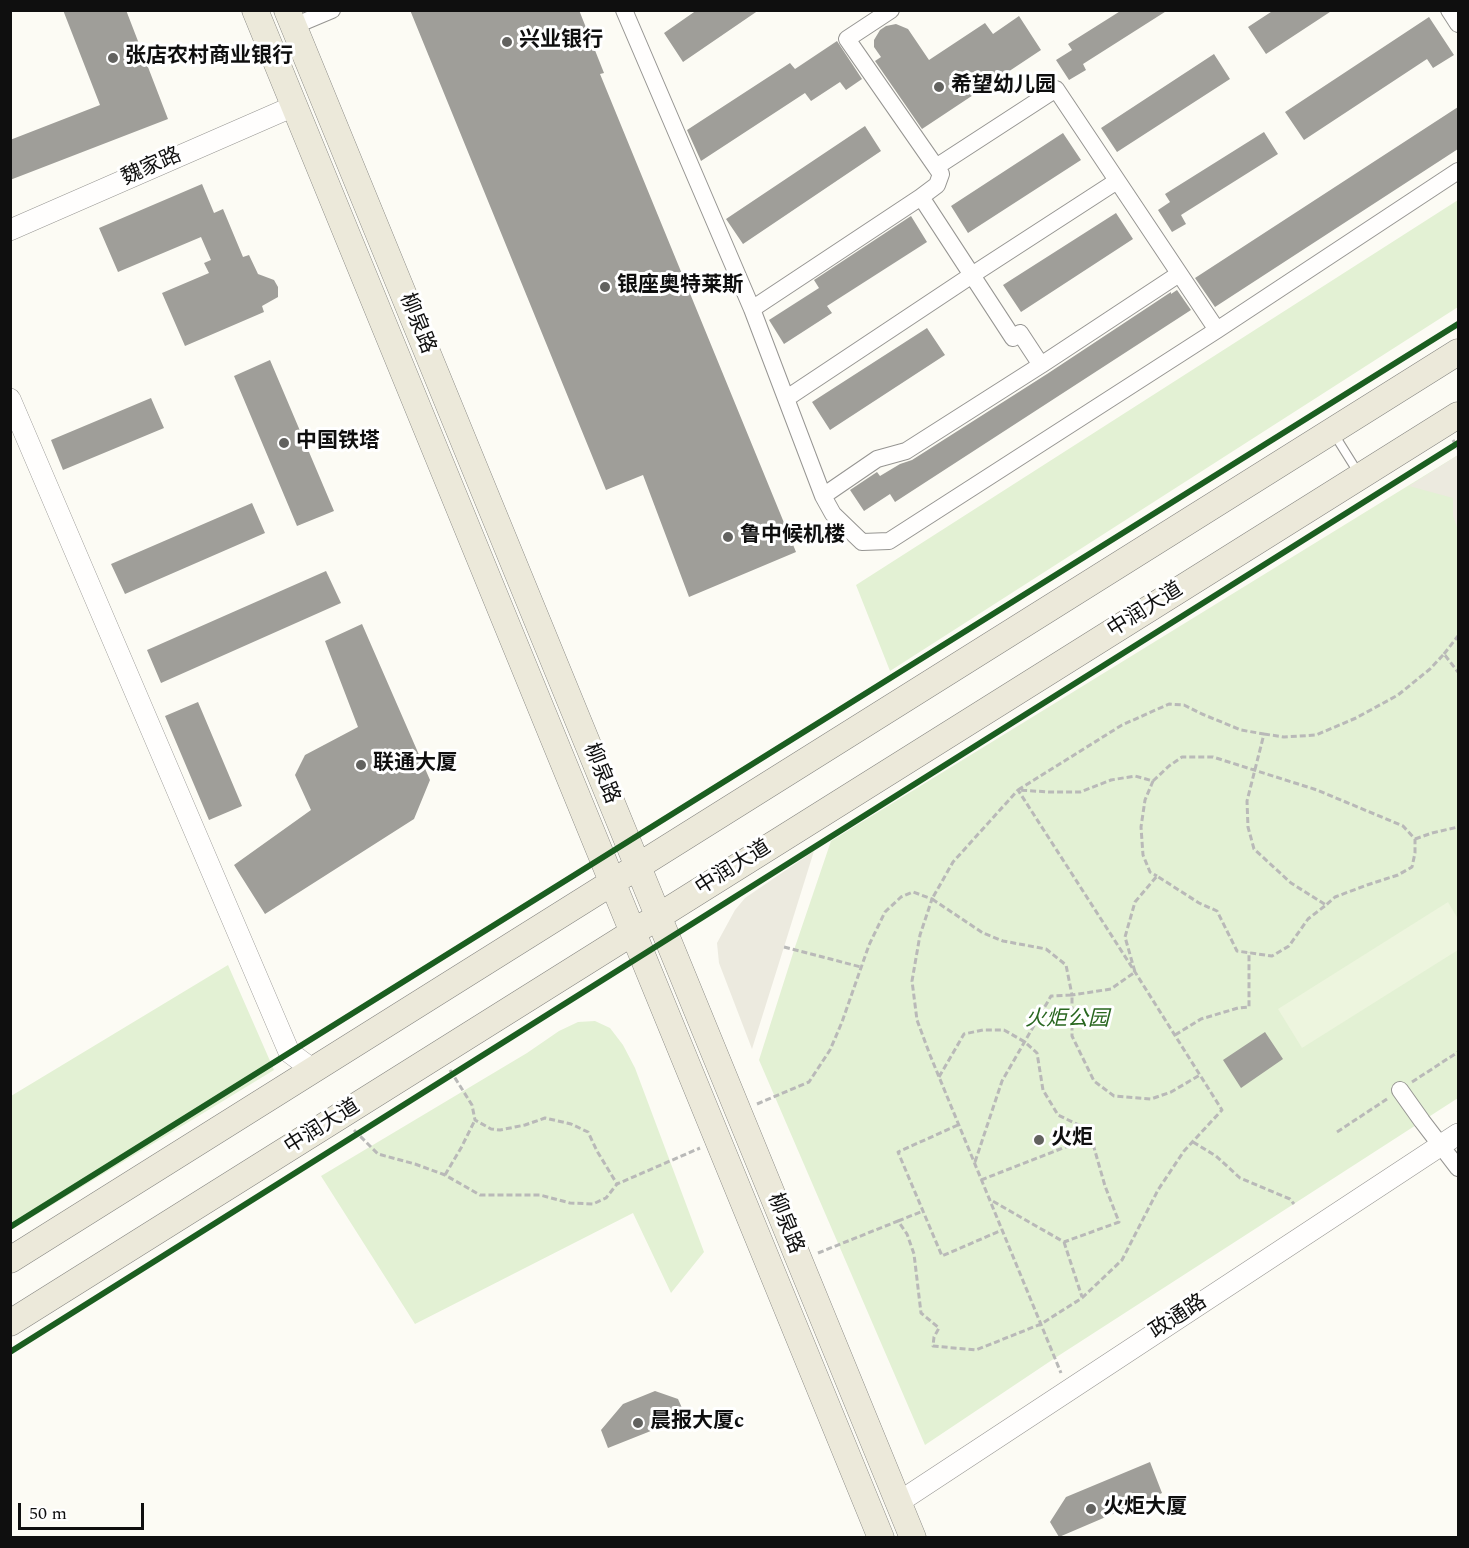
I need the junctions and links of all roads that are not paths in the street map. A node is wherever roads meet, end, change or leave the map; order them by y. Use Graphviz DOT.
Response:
graph roads {
  1 [pos="255,10"];
  2 [pos="332,10"];
  3 [pos="624,10"];
  4 [pos="891,10"];
  5 [pos="1449,10"];
  6 [pos="290,19"];
  7 [pos="1458,24"];
  8 [pos="294,106"];
  9 [pos="936,167"];
  10 [pos="1458,171"];
  11 [pos="1117,181"];
  12 [pos="921,197"];
  13 [pos="10,230"];
  14 [pos="1179,274"];
  15 [pos="972,275"];
  16 [pos="752,309"];
  17 [pos="1216,330"];
  18 [pos="1458,352"];
  19 [pos="1041,365"];
  20 [pos="787,398"];
  21 [pos="10,399"];
  22 [pos="1458,415"];
  23 [pos="1333,431"];
  24 [pos="1361,476"];
  25 [pos="823,496"];
  26 [pos="638,867"];
  27 [pos="613,883"];
  28 [pos="658,917"];
  29 [pos="633,933"];
  30 [pos="313,1070"];
  31 [pos="1400,1090"];
  32 [pos="1450,1140"];
  33 [pos="1458,1168"];
  34 [pos="10,1260"];
  35 [pos="10,1323"];
  36 [pos="899,1502"];
  37 [pos="881,1538"];
  38 [pos="913,1538"];
  1 -- 8 [label="main road, 柳泉路"];
  2 -- 6 [label="street"];
  3 -- 16 [label="street"];
  4 -- 9 [label="street"];
  5 -- 7 [label="street"];
  6 -- 26 [label="main road, 柳泉路"];
  8 -- 13 [label="street, 魏家路"];
  8 -- 27 [label="main road, 柳泉路"];
  9 -- 11 [label="street"];
  9 -- 12 [label="street"];
  10 -- 17 [label="street"];
  11 -- 14 [label="street"];
  11 -- 15 [label="street"];
  12 -- 15 [label="street"];
  12 -- 16 [label="street"];
  14 -- 17 [label="street"];
  14 -- 19 [label="street"];
  15 -- 19 [label="street"];
  15 -- 20 [label="street"];
  16 -- 20 [label="street"];
  17 -- 25 [label="street"];
  18 -- 23 [label="main road"];
  19 -- 25 [label="street"];
  20 -- 25 [label="street"];
  21 -- 30 [label="street"];
  22 -- 24 [label="main road, 中润大道"];
  23 -- 24 [label="lane"];
  23 -- 26 [label="main road"];
  24 -- 28 [label="main road, 中润大道"];
  26 -- 27 [label="main road"];
  26 -- 28 [label="main road, 柳泉路"];
  27 -- 29 [label="main road, 柳泉路"];
  27 -- 30 [label="main road"];
  28 -- 29 [label="main road, 中润大道"];
  28 -- 36 [label="main road, 柳泉路"];
  29 -- 35 [label="main road, 中润大道"];
  29 -- 37 [label="main road, 柳泉路"];
  30 -- 34 [label="main road"];
  31 -- 32 [label="street"];
  32 -- 33 [label="street"];
  32 -- 36 [label="street, 政通路"];
  36 -- 38 [label="main road, 柳泉路"];
}
